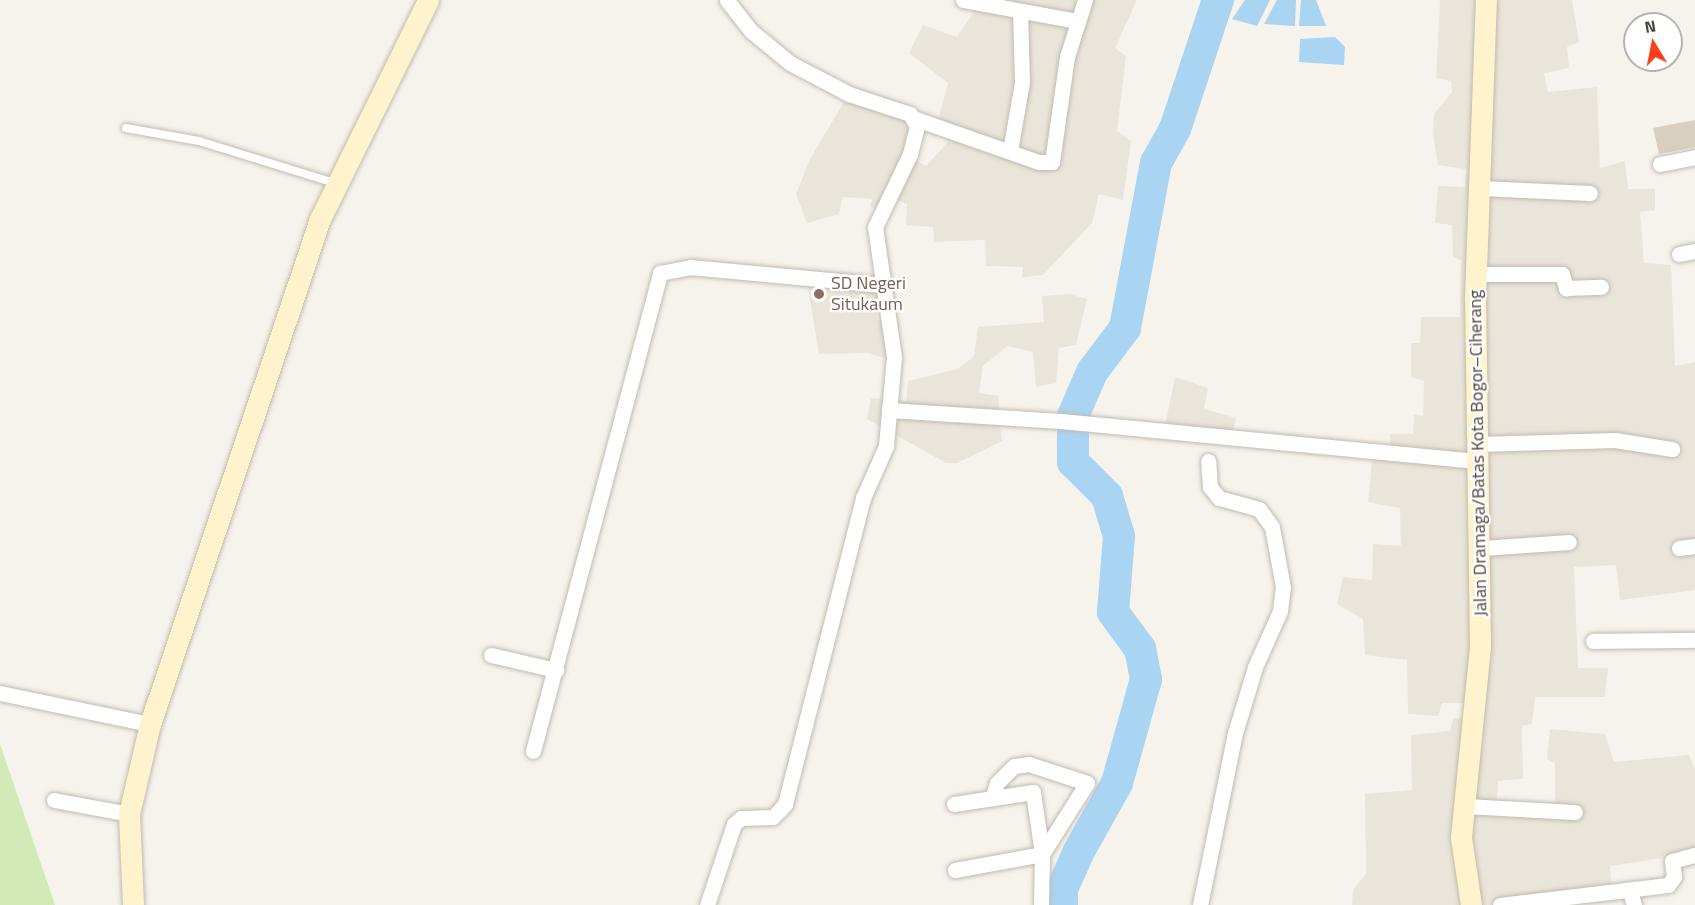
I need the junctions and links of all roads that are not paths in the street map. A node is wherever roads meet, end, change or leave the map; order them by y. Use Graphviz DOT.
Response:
graph roads {
  1 [pos="428,0"];
  2 [pos="963,0"];
  3 [pos="1085,0"];
  4 [pos="1486,0"];
  5 [pos="733,2"];
  6 [pos="1020,11"];
  7 [pos="1077,21"];
  8 [pos="916,119"];
  9 [pos="126,128"];
  10 [pos="1010,151"];
  11 [pos="1695,157"];
  12 [pos="1660,164"];
  13 [pos="337,183"];
  14 [pos="1480,188"];
  15 [pos="1590,193"];
  16 [pos="1695,251"];
  17 [pos="1679,254"];
  18 [pos="1475,274"];
  19 [pos="883,285"];
  20 [pos="1601,287"];
  21 [pos="889,410"];
  22 [pos="1672,449"];
  23 [pos="1478,452"];
  24 [pos="1208,461"];
  25 [pos="1569,542"];
  26 [pos="1482,548"];
  27 [pos="1695,640"];
  28 [pos="1593,641"];
  29 [pos="491,655"];
  30 [pos="556,670"];
  31 [pos="0,693"];
  32 [pos="150,723"];
  33 [pos="533,751"];
  34 [pos="1029,764"];
  35 [pos="1031,791"];
  36 [pos="993,796"];
  37 [pos="54,800"];
  38 [pos="954,804"];
  39 [pos="1464,806"];
  40 [pos="1575,812"];
  41 [pos="129,814"];
  42 [pos="1042,854"];
  43 [pos="1695,855"];
  44 [pos="955,870"];
  45 [pos="1632,898"];
  46 [pos="133,905"];
  47 [pos="707,905"];
  48 [pos="1041,905"];
  49 [pos="1200,905"];
  50 [pos="1471,905"];
  51 [pos="1500,905"];
  1 -- 13 [label="street"];
  2 -- 6 [label="street"];
  3 -- 7 [label="street"];
  4 -- 14 [label="street, Jalan Dramaga/Batas Kota Bogor–Ciherang"];
  5 -- 8 [label="street"];
  6 -- 7 [label="street"];
  6 -- 10 [label="street"];
  7 -- 10 [label="street"];
  8 -- 10 [label="street"];
  8 -- 19 [label="street"];
  9 -- 13 [label="lane"];
  11 -- 12 [label="street"];
  13 -- 32 [label="street"];
  14 -- 15 [label="street"];
  14 -- 18 [label="street, Jalan Dramaga/Batas Kota Bogor–Ciherang"];
  16 -- 17 [label="street"];
  18 -- 20 [label="street"];
  18 -- 23 [label="street, Jalan Dramaga/Batas Kota Bogor–Ciherang"];
  19 -- 21 [label="street"];
  19 -- 30 [label="street"];
  21 -- 23 [label="street"];
  21 -- 47 [label="street"];
  22 -- 23 [label="street"];
  23 -- 26 [label="street, Jalan Dramaga/Batas Kota Bogor–Ciherang"];
  24 -- 49 [label="street"];
  25 -- 26 [label="street"];
  26 -- 39 [label="street, Jalan Dramaga/Batas Kota Bogor–Ciherang"];
  27 -- 28 [label="street"];
  29 -- 30 [label="street"];
  30 -- 33 [label="street"];
  31 -- 32 [label="street"];
  32 -- 41 [label="street"];
  34 -- 35 [label="street"];
  34 -- 36 [label="street"];
  34 -- 42 [label="street"];
  35 -- 36 [label="street"];
  35 -- 42 [label="street"];
  36 -- 38 [label="street"];
  37 -- 41 [label="street"];
  39 -- 40 [label="street"];
  39 -- 50 [label="street, Jalan Dramaga/Batas Kota Bogor–Ciherang"];
  41 -- 46 [label="street"];
  42 -- 44 [label="street"];
  42 -- 48 [label="street"];
  43 -- 45 [label="street"];
  45 -- 51 [label="street"];
}
